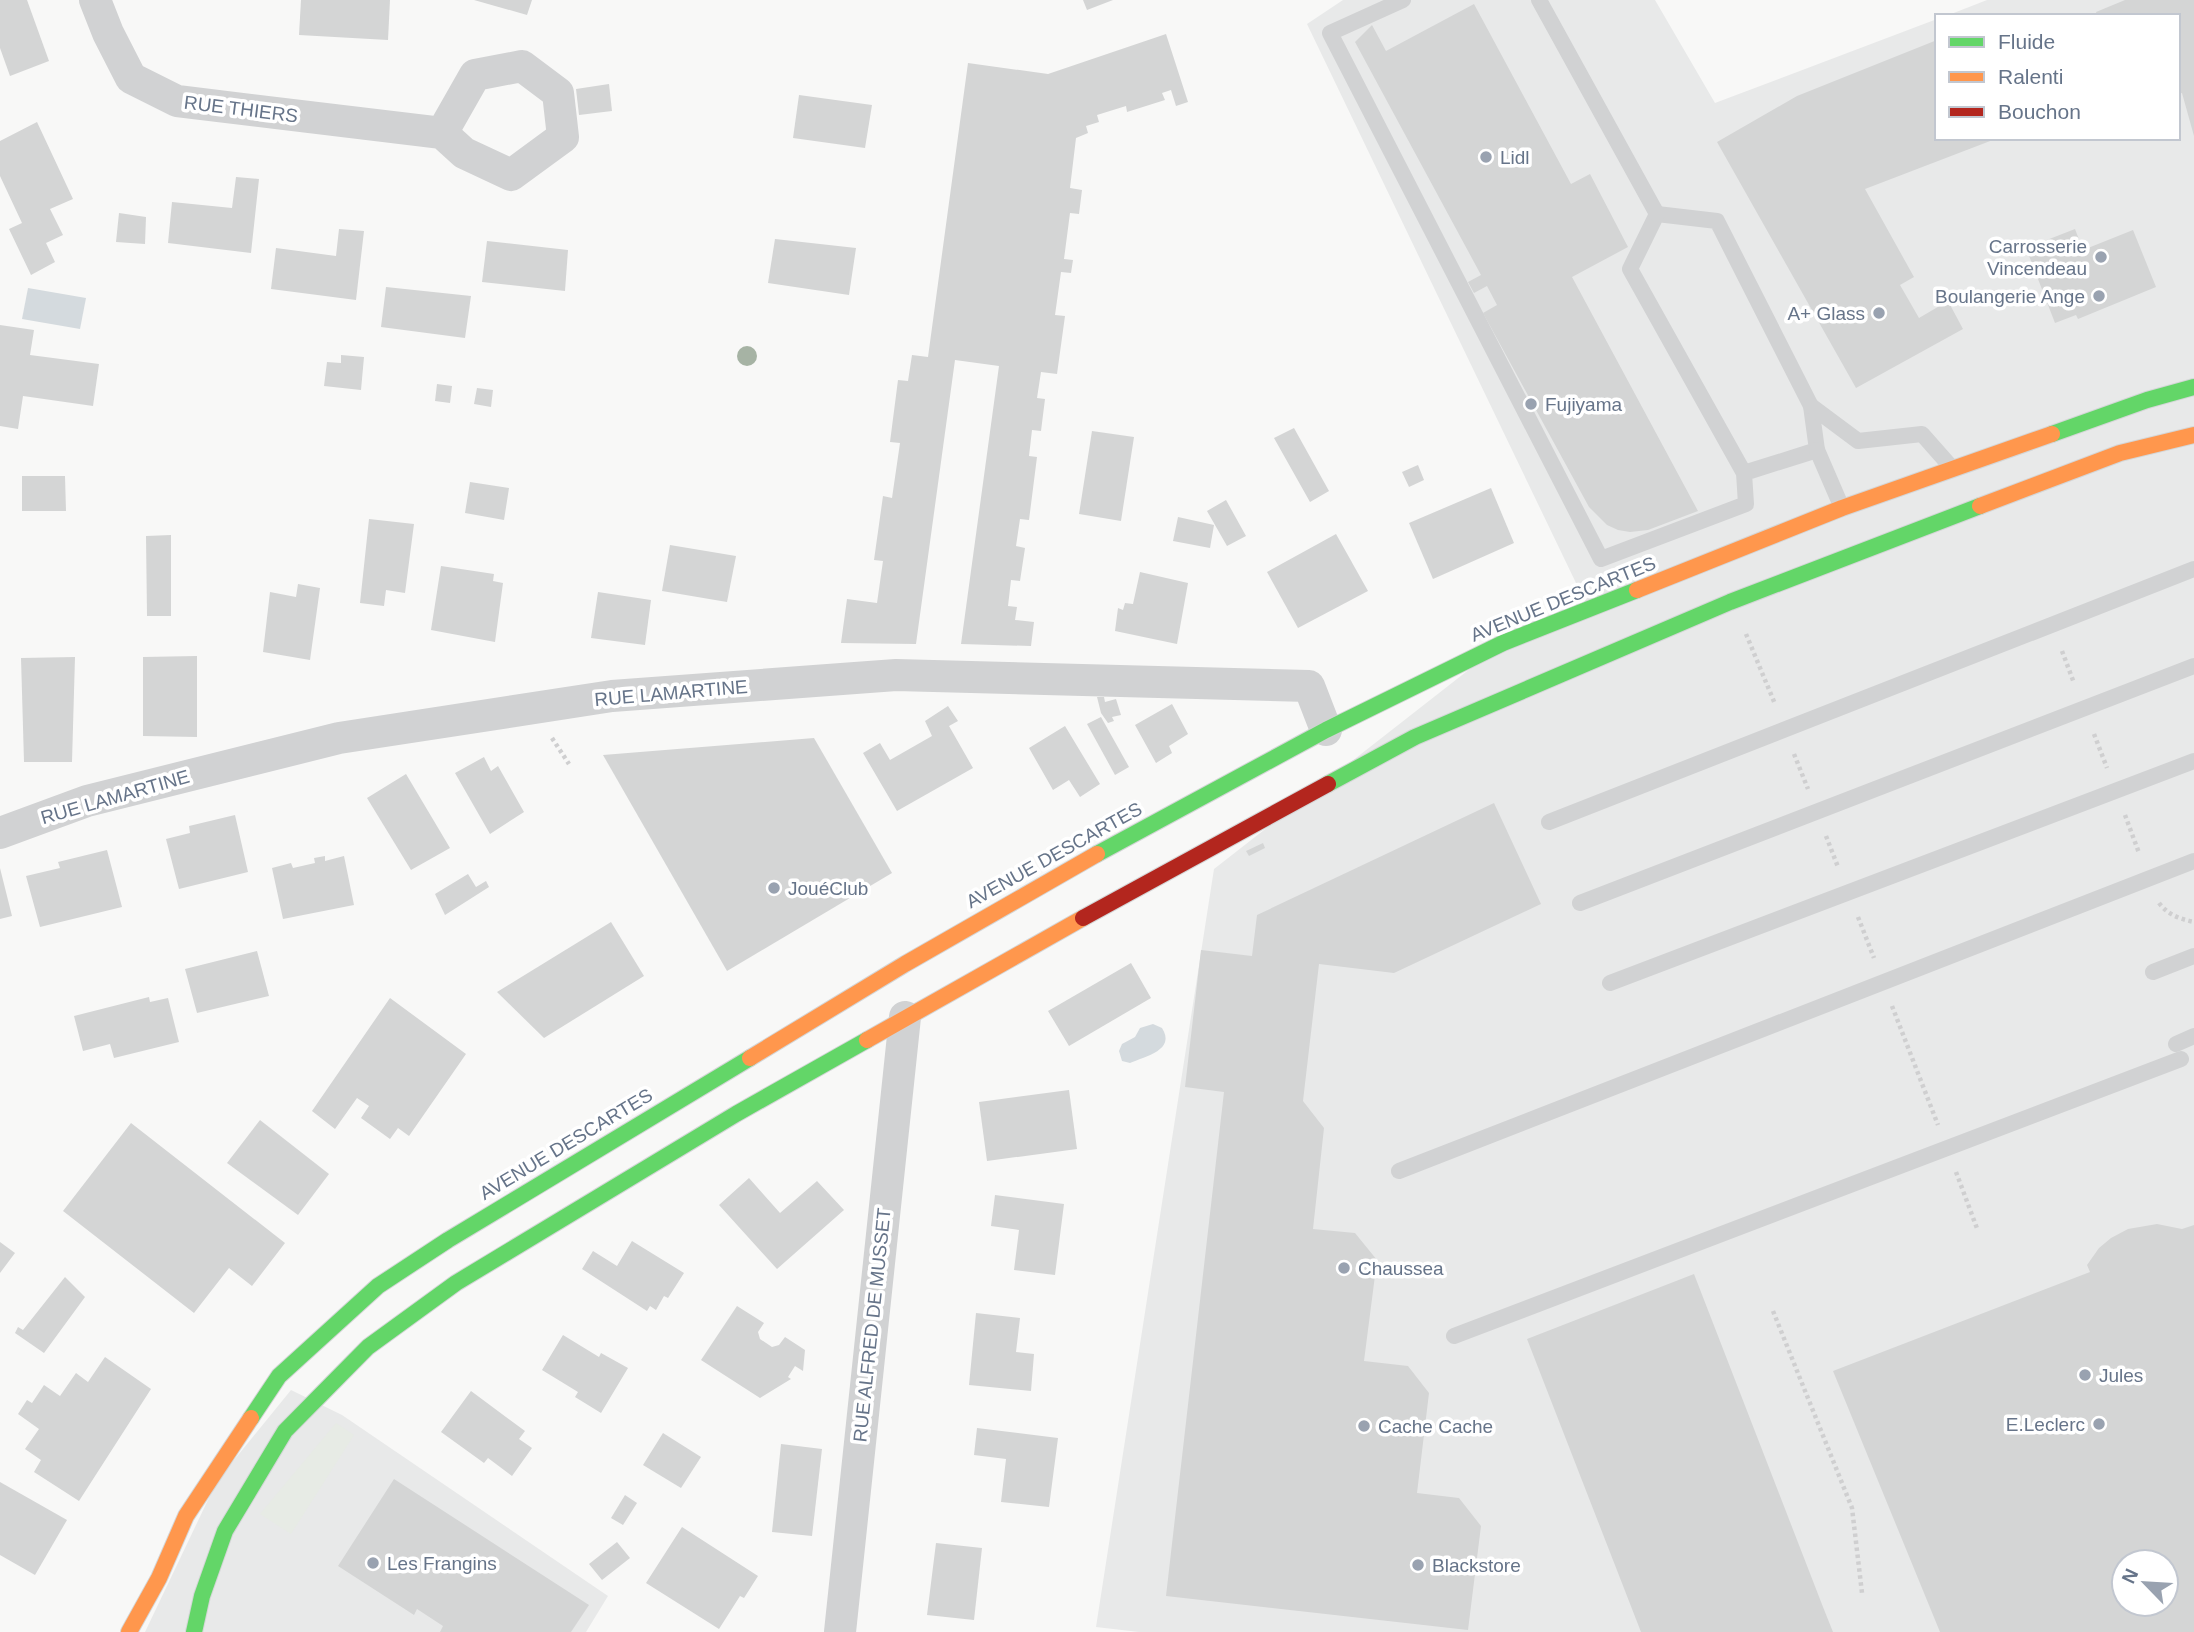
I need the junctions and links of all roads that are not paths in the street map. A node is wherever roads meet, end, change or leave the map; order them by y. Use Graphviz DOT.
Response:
graph roads {
  1 [pos="95,0"];
  2 [pos="1403,0"];
  3 [pos="1539,0"];
  4 [pos="442,133"];
  5 [pos="1657,214"];
  6 [pos="2194,387"];
  7 [pos="1811,406"];
  8 [pos="2194,435"];
  9 [pos="1817,450"];
  10 [pos="1952,468"];
  11 [pos="1744,473"];
  12 [pos="1842,508"];
  13 [pos="2194,569"];
  14 [pos="2194,666"];
  15 [pos="1326,730"];
  16 [pos="2194,761"];
  17 [pos="1549,822"];
  18 [pos="0,833"];
  19 [pos="2194,861"];
  20 [pos="1580,903"];
  21 [pos="2194,956"];
  22 [pos="2153,972"];
  23 [pos="1610,983"];
  24 [pos="905,1017"];
  25 [pos="2194,1036"];
  26 [pos="1399,1171"];
  27 [pos="1454,1336"];
  28 [pos="129,1632"];
  29 [pos="194,1632"];
  30 [pos="840,1632"];
  1 -- 4 [label="street, RUE THIERS"];
  2 -- 11 [label="lane"];
  3 -- 5 [label="lane"];
  5 -- 7 [label="lane"];
  5 -- 11 [label="lane"];
  6 -- 10 [label="main road, AVENUE DESCARTES"];
  7 -- 9 [label="lane"];
  7 -- 10 [label="lane"];
  8 -- 24 [label="main road"];
  9 -- 11 [label="lane"];
  9 -- 12 [label="lane"];
  10 -- 12 [label="main road, AVENUE DESCARTES"];
  12 -- 15 [label="main road, AVENUE DESCARTES"];
  13 -- 17 [label="lane"];
  14 -- 20 [label="lane"];
  15 -- 18 [label="street, RUE LAMARTINE"];
  15 -- 28 [label="main road, AVENUE DESCARTES"];
  16 -- 23 [label="lane"];
  19 -- 26 [label="lane"];
  21 -- 22 [label="lane"];
  24 -- 29 [label="main road"];
  24 -- 30 [label="street, RUE ALFRED DE MUSSET"];
  25 -- 27 [label="lane"];
}
